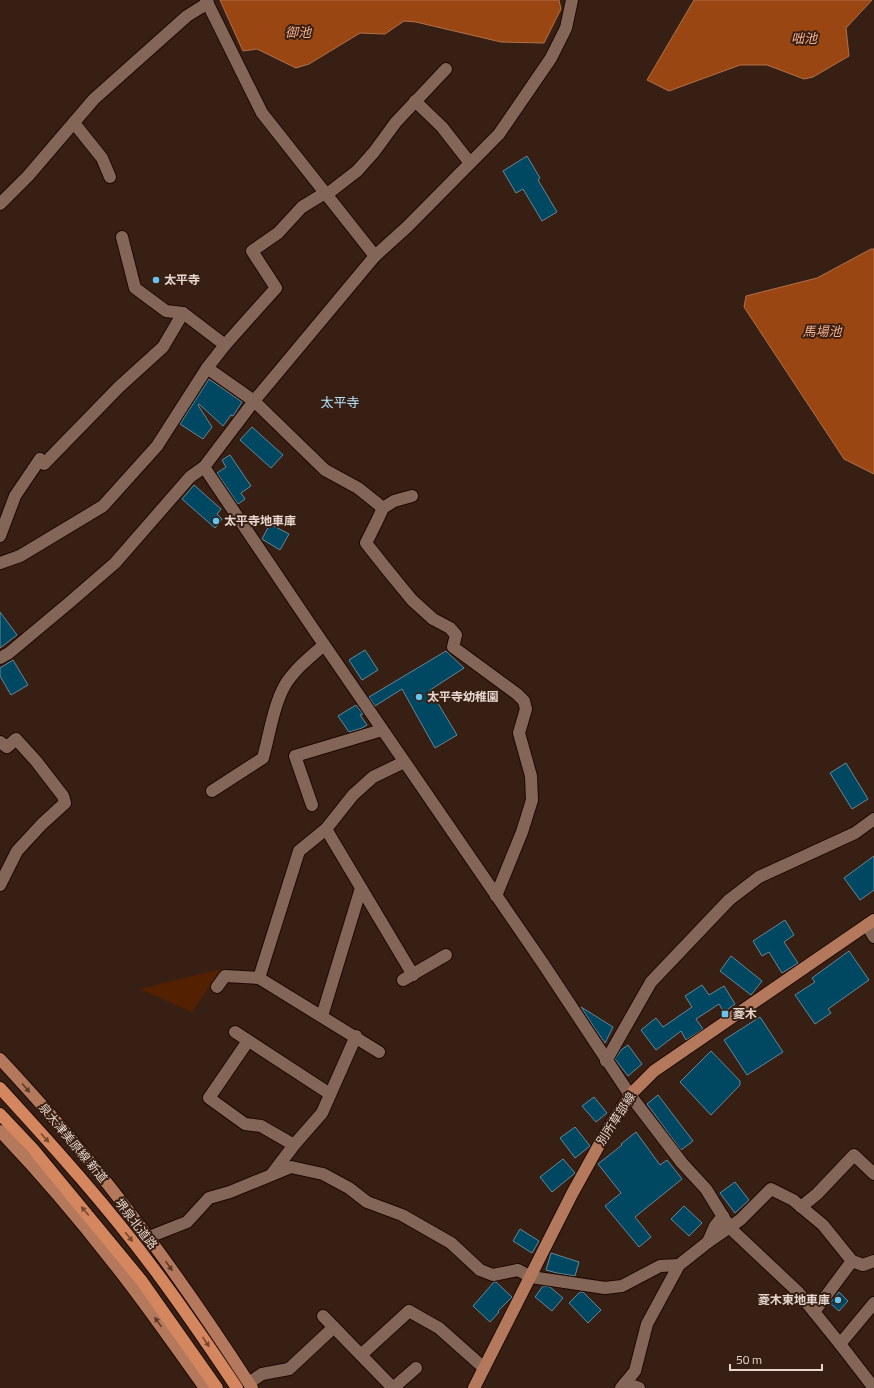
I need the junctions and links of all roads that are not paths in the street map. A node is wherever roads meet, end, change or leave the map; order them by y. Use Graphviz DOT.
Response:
graph roads {
  1 [pos="572,0"];
  2 [pos="207,2"];
  3 [pos="446,69"];
  4 [pos="415,101"];
  5 [pos="74,122"];
  6 [pos="470,163"];
  7 [pos="110,177"];
  8 [pos="325,194"];
  9 [pos="0,204"];
  10 [pos="122,237"];
  11 [pos="375,256"];
  12 [pos="183,313"];
  13 [pos="225,344"];
  14 [pos="207,368"];
  15 [pos="254,401"];
  16 [pos="204,467"];
  17 [pos="412,496"];
  18 [pos="383,508"];
  19 [pos="0,536"];
  20 [pos="0,563"];
  21 [pos="324,645"];
  22 [pos="0,658"];
  23 [pos="382,730"];
  24 [pos="0,742"];
  25 [pos="404,762"];
  26 [pos="212,791"];
  27 [pos="312,805"];
  28 [pos="874,819"];
  29 [pos="326,829"];
  30 [pos="0,885"];
  31 [pos="361,888"];
  32 [pos="496,896"];
  33 [pos="871,922"];
  34 [pos="874,937"];
  35 [pos="446,955"];
  36 [pos="259,978"];
  37 [pos="218,988"];
  38 [pos="322,1016"];
  39 [pos="235,1032"];
  40 [pos="356,1036"];
  41 [pos="248,1041"];
  42 [pos="379,1052"];
  43 [pos="0,1059"];
  44 [pos="606,1061"];
  45 [pos="0,1088"];
  46 [pos="330,1094"];
  47 [pos="630,1095"];
  48 [pos="0,1114"];
  49 [pos="0,1131"];
  50 [pos="294,1145"];
  51 [pos="272,1174"];
  52 [pos="874,1174"];
  53 [pos="801,1207"];
  54 [pos="723,1216"];
  55 [pos="730,1228"];
  56 [pos="149,1237"];
  57 [pos="708,1242"];
  58 [pos="852,1261"];
  59 [pos="874,1261"];
  60 [pos="678,1265"];
  61 [pos="531,1277"];
  62 [pos="874,1303"];
  63 [pos="814,1312"];
  64 [pos="323,1316"];
  65 [pos="334,1327"];
  66 [pos="840,1344"];
  67 [pos="361,1354"];
  68 [pos="416,1368"];
  69 [pos="484,1368"];
  70 [pos="250,1385"];
  71 [pos="623,1385"];
  72 [pos="205,1388"];
  73 [pos="217,1388"];
  74 [pos="237,1388"];
  75 [pos="393,1388"];
  76 [pos="474,1388"];
  77 [pos="639,1388"];
  78 [pos="874,1388"];
  1 -- 6 [label="street"];
  2 -- 5 [label="street"];
  2 -- 8 [label="street"];
  3 -- 4 [label="street"];
  4 -- 6 [label="street"];
  4 -- 8 [label="street"];
  5 -- 7 [label="street"];
  5 -- 9 [label="street"];
  6 -- 11 [label="street"];
  8 -- 11 [label="street"];
  8 -- 13 [label="street"];
  10 -- 12 [label="street"];
  11 -- 15 [label="street"];
  12 -- 13 [label="street"];
  12 -- 19 [label="street"];
  13 -- 14 [label="street"];
  14 -- 15 [label="street"];
  14 -- 20 [label="street"];
  15 -- 16 [label="street"];
  15 -- 18 [label="street"];
  16 -- 21 [label="street"];
  16 -- 22 [label="street"];
  17 -- 18 [label="street"];
  18 -- 32 [label="street"];
  21 -- 23 [label="street"];
  21 -- 26 [label="street"];
  23 -- 25 [label="street"];
  23 -- 27 [label="street"];
  24 -- 30 [label="street"];
  25 -- 29 [label="street"];
  25 -- 32 [label="street"];
  28 -- 44 [label="street"];
  29 -- 31 [label="street"];
  29 -- 36 [label="street"];
  31 -- 35 [label="street"];
  31 -- 38 [label="street"];
  32 -- 44 [label="street"];
  33 -- 34 [label="street"];
  33 -- 47 [label="main road, 別所草部線"];
  36 -- 37 [label="street"];
  36 -- 38 [label="street"];
  38 -- 40 [label="street"];
  39 -- 41 [label="street"];
  40 -- 42 [label="street"];
  40 -- 46 [label="street"];
  41 -- 46 [label="street"];
  41 -- 50 [label="street"];
  43 -- 56 [label="main road, 泉大津美原線 新道, one-way"];
  44 -- 47 [label="street"];
  45 -- 74 [label="highway, 堺泉北道路, one-way"];
  46 -- 50 [label="street"];
  47 -- 54 [label="street"];
  47 -- 61 [label="main road, 別所草部線"];
  73 -- 48 [label="highway, one-way"];
  72 -- 49 [label="main road, one-way"];
  50 -- 51 [label="street"];
  51 -- 56 [label="street"];
  51 -- 61 [label="street"];
  52 -- 53 [label="street"];
  53 -- 55 [label="street"];
  53 -- 58 [label="street"];
  54 -- 55 [label="street"];
  54 -- 57 [label="street"];
  55 -- 57 [label="street"];
  55 -- 63 [label="street"];
  56 -- 70 [label="main road, 泉大津美原線 新道, one-way"];
  57 -- 60 [label="street"];
  58 -- 59 [label="street"];
  58 -- 63 [label="street"];
  60 -- 61 [label="street"];
  60 -- 71 [label="street"];
  61 -- 69 [label="main road, 別所草部線"];
  62 -- 66 [label="street"];
  63 -- 66 [label="street"];
  64 -- 65 [label="street"];
  65 -- 67 [label="street"];
  65 -- 70 [label="street"];
  66 -- 78 [label="street"];
  67 -- 69 [label="street"];
  67 -- 75 [label="street"];
  68 -- 75 [label="street"];
  69 -- 76 [label="main road, 別所草部線"];
  71 -- 77 [label="street"];
}
